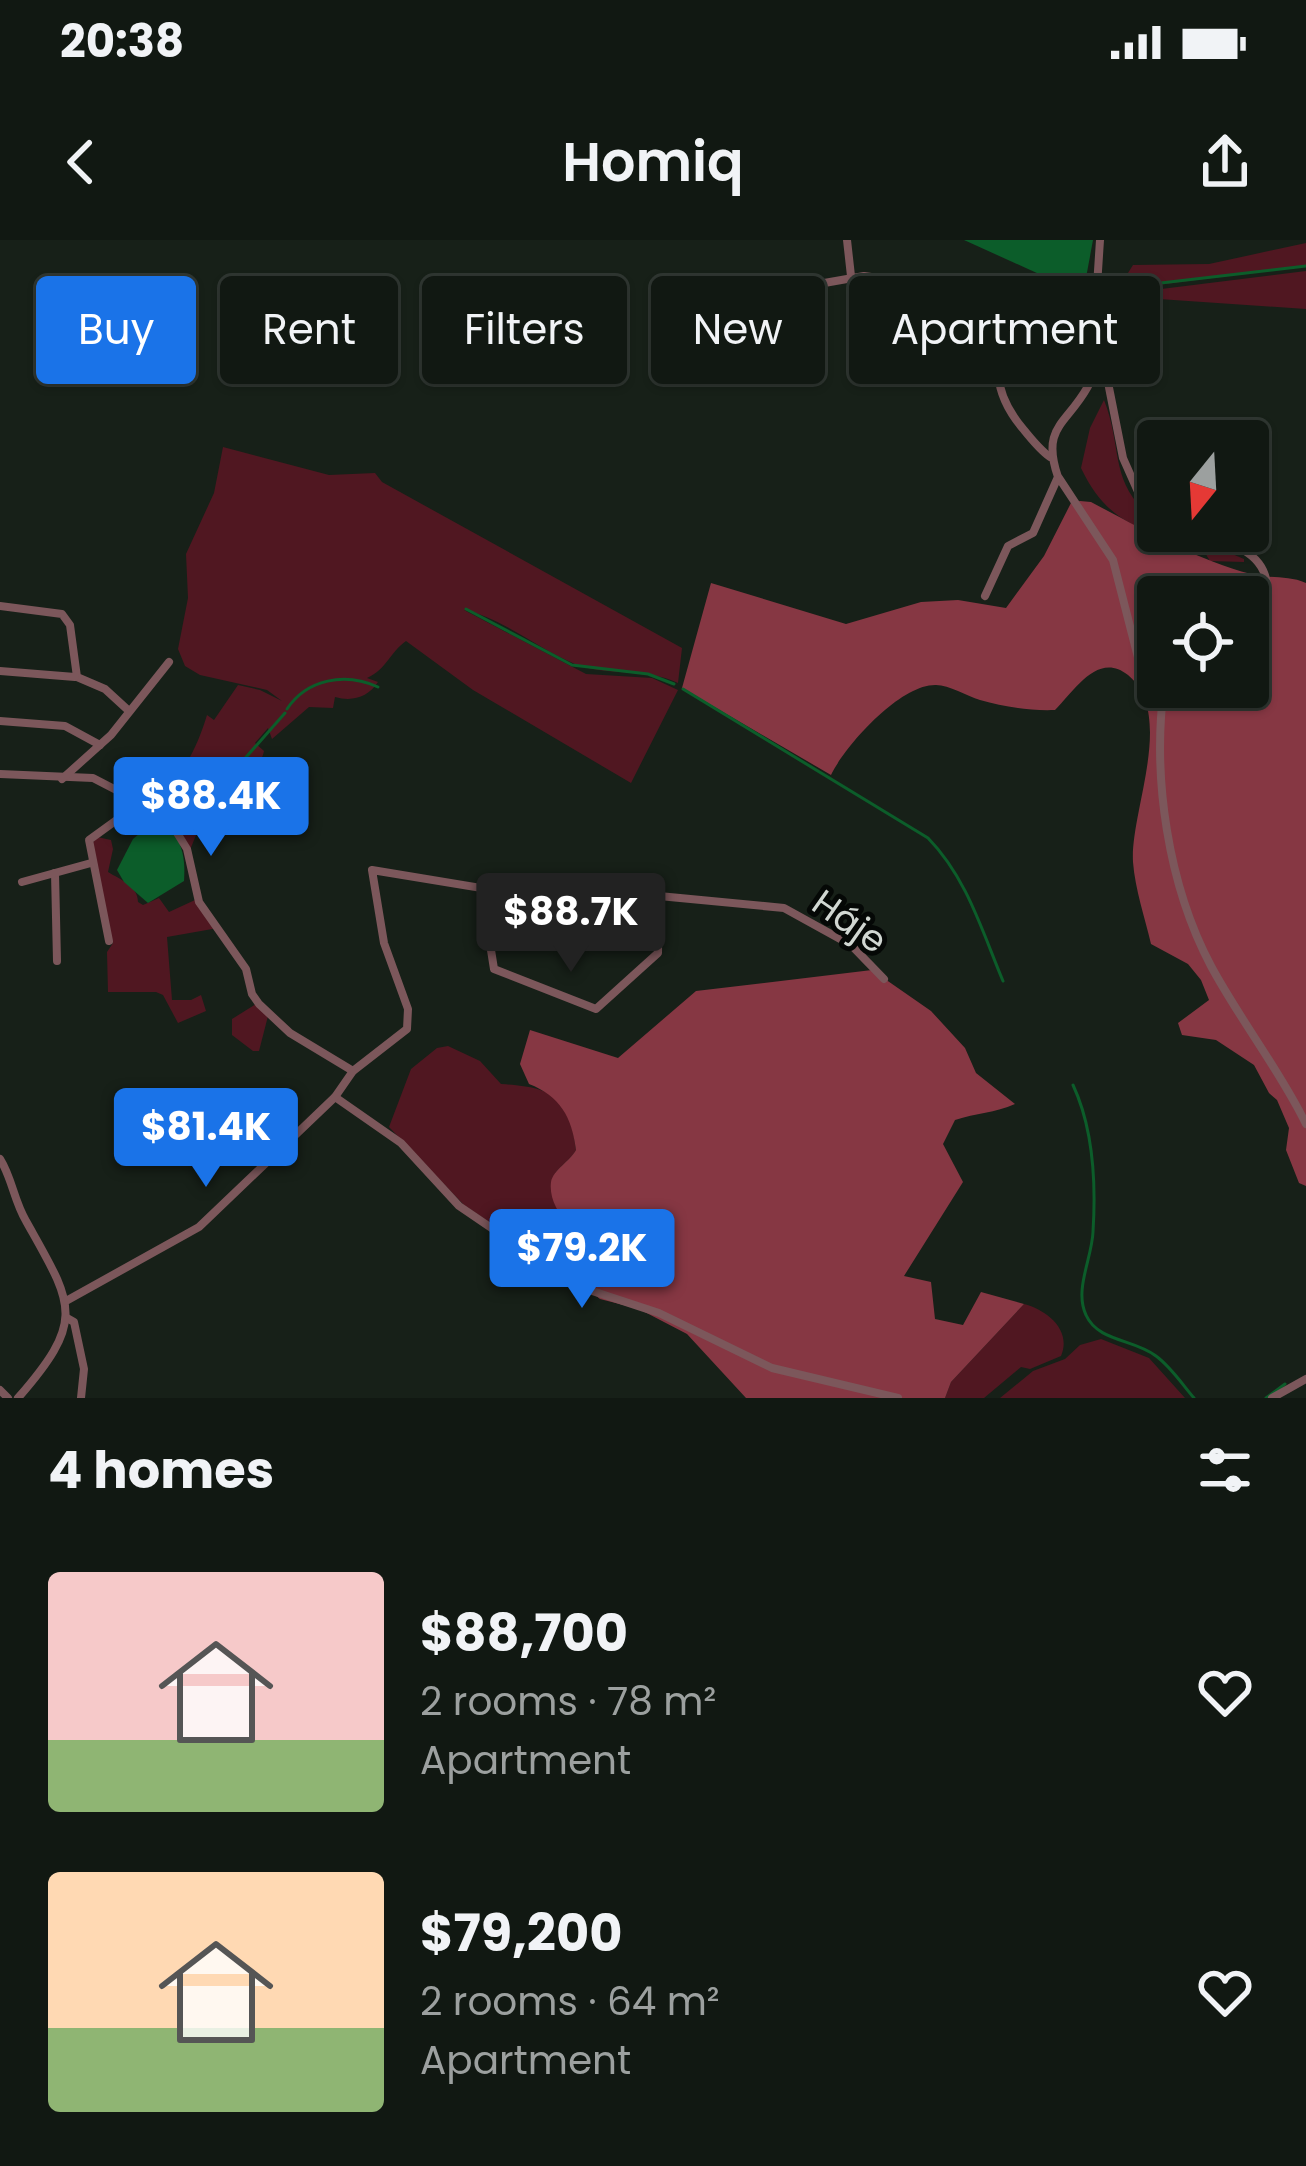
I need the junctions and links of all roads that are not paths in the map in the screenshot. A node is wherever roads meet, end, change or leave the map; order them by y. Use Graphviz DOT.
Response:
graph roads {
  1 [pos="848,240"];
  2 [pos="1100,240"];
  3 [pos="851,276"];
  4 [pos="1098,276"];
  5 [pos="999,384"];
  6 [pos="1089,384"];
  7 [pos="1108,384"];
  8 [pos="1051,458"];
  9 [pos="1058,477"];
  10 [pos="1137,490"];
  11 [pos="1247,552"];
  12 [pos="1265,576"];
  13 [pos="985,596"];
  14 [pos="0,606"];
  15 [pos="1137,654"];
  16 [pos="169,662"];
  17 [pos="0,671"];
  18 [pos="77,676"];
  19 [pos="1162,708"];
  20 [pos="129,711"];
  21 [pos="0,721"];
  22 [pos="100,745"];
  23 [pos="0,774"];
  24 [pos="62,778"];
  25 [pos="149,807"];
  26 [pos="91,863"];
  27 [pos="55,873"];
  28 [pos="22,882"];
  29 [pos="482,887"];
  30 [pos="659,896"];
  31 [pos="109,941"];
  32 [pos="57,961"];
  33 [pos="884,980"];
  34 [pos="353,1071"];
  35 [pos="334,1096"];
  36 [pos="1306,1124"];
  37 [pos="0,1160"];
  38 [pos="66,1301"];
  39 [pos="67,1318"];
  40 [pos="1306,1379"];
  41 [pos="0,1390"];
  42 [pos="8,1398"];
  43 [pos="18,1398"];
  44 [pos="81,1398"];
  45 [pos="898,1398"];
  46 [pos="1272,1398"];
  1 -- 3 [label="street"];
  2 -- 4 [label="street"];
  5 -- 8 [label="street"];
  6 -- 8 [label="street"];
  7 -- 10 [label="street"];
  8 -- 9 [label="street"];
  9 -- 13 [label="street"];
  9 -- 15 [label="street"];
  11 -- 12 [label="street"];
  14 -- 18 [label="street"];
  16 -- 20 [label="street"];
  17 -- 18 [label="street"];
  18 -- 20 [label="street"];
  19 -- 36 [label="street"];
  20 -- 22 [label="street"];
  21 -- 22 [label="street"];
  22 -- 24 [label="street"];
  23 -- 24 [label="street"];
  24 -- 25 [label="street"];
  25 -- 26 [label="street"];
  25 -- 34 [label="street"];
  26 -- 27 [label="street"];
  26 -- 31 [label="street"];
  27 -- 28 [label="street"];
  27 -- 32 [label="street"];
  29 -- 30 [label="street, Háje"];
  29 -- 30 [label="street"];
  29 -- 34 [label="street, Háje"];
  30 -- 33 [label="street, Háje"];
  34 -- 35 [label="street, Háje"];
  35 -- 38 [label="street, Háje"];
  35 -- 45 [label="street"];
  37 -- 38 [label="street"];
  38 -- 39 [label="street"];
  39 -- 43 [label="street"];
  39 -- 44 [label="street"];
  40 -- 46 [label="street"];
  41 -- 42 [label="street"];
}
